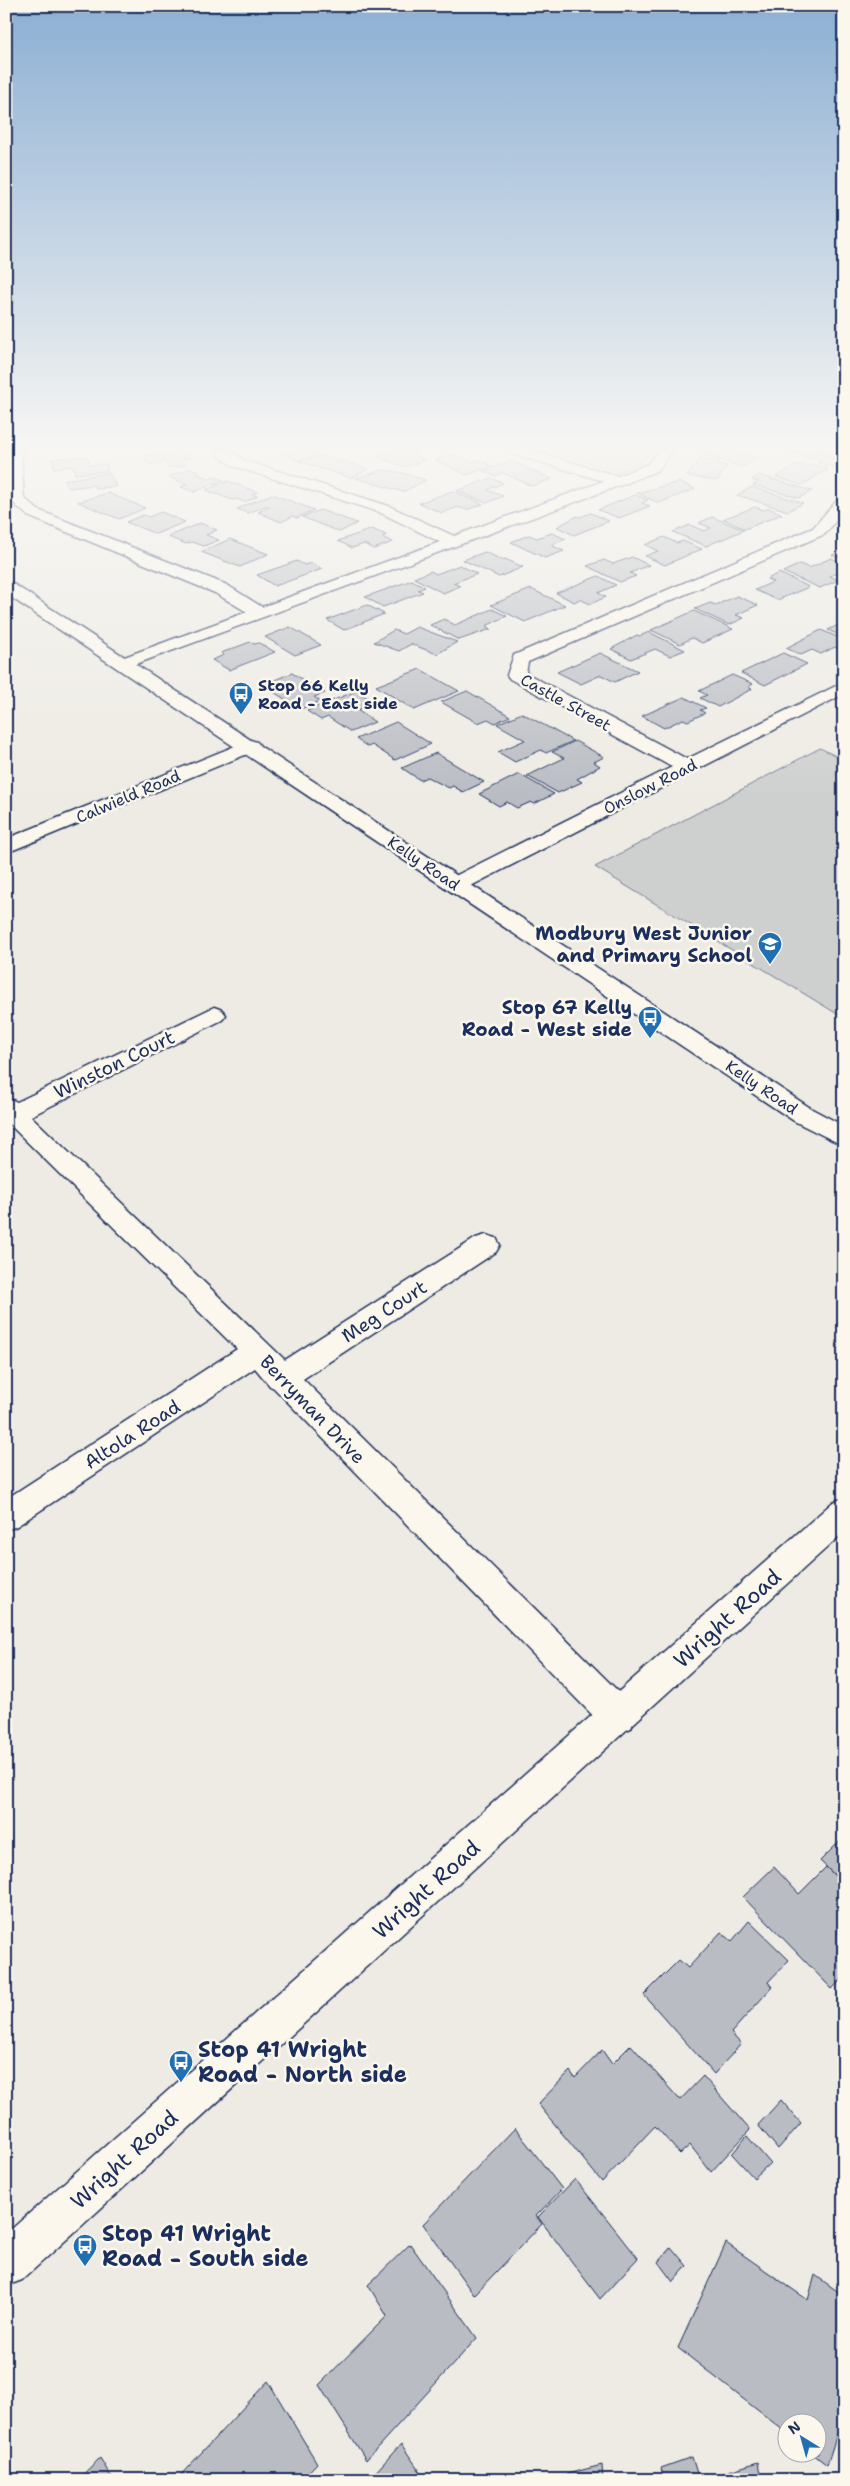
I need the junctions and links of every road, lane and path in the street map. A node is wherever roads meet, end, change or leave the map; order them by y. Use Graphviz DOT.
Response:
graph roads {
  1 [pos="164,566"];
  2 [pos="388,566"];
  3 [pos="738,566"];
  4 [pos="6,586"];
  5 [pos="260,613"];
  6 [pos="125,663"];
  7 [pos="844,687"];
  8 [pos="250,746"];
  9 [pos="686,768"];
  10 [pos="9,843"];
  11 [pos="457,884"];
  12 [pos="214,1015"];
  13 [pos="10,1110"];
  14 [pos="844,1137"];
  15 [pos="486,1245"];
  16 [pos="257,1351"];
  17 [pos="281,1378"];
  18 [pos="844,1512"];
  19 [pos="6,1516"];
  20 [pos="618,1716"];
  21 [pos="6,2264"];
  1 -- 5 [label="street"];
  2 -- 5 [label="street"];
  3 -- 9 [label="street, Castle Street"];
  4 -- 6 [label="street, Kelly Road"];
  5 -- 6 [label="street"];
  6 -- 8 [label="street, Kelly Road"];
  7 -- 9 [label="street, Onslow Road"];
  8 -- 10 [label="street, Calwield Road"];
  8 -- 11 [label="street, Kelly Road"];
  9 -- 11 [label="street, Onslow Road"];
  11 -- 14 [label="street, Kelly Road"];
  12 -- 13 [label="street, Winston Court"];
  13 -- 16 [label="street, Berryman Drive"];
  15 -- 17 [label="street, Meg Court"];
  16 -- 17 [label="street, Berryman Drive"];
  16 -- 19 [label="street, Altola Road"];
  17 -- 20 [label="street, Berryman Drive"];
  18 -- 20 [label="street, Wright Road"];
  20 -- 21 [label="street, Wright Road"];
}
